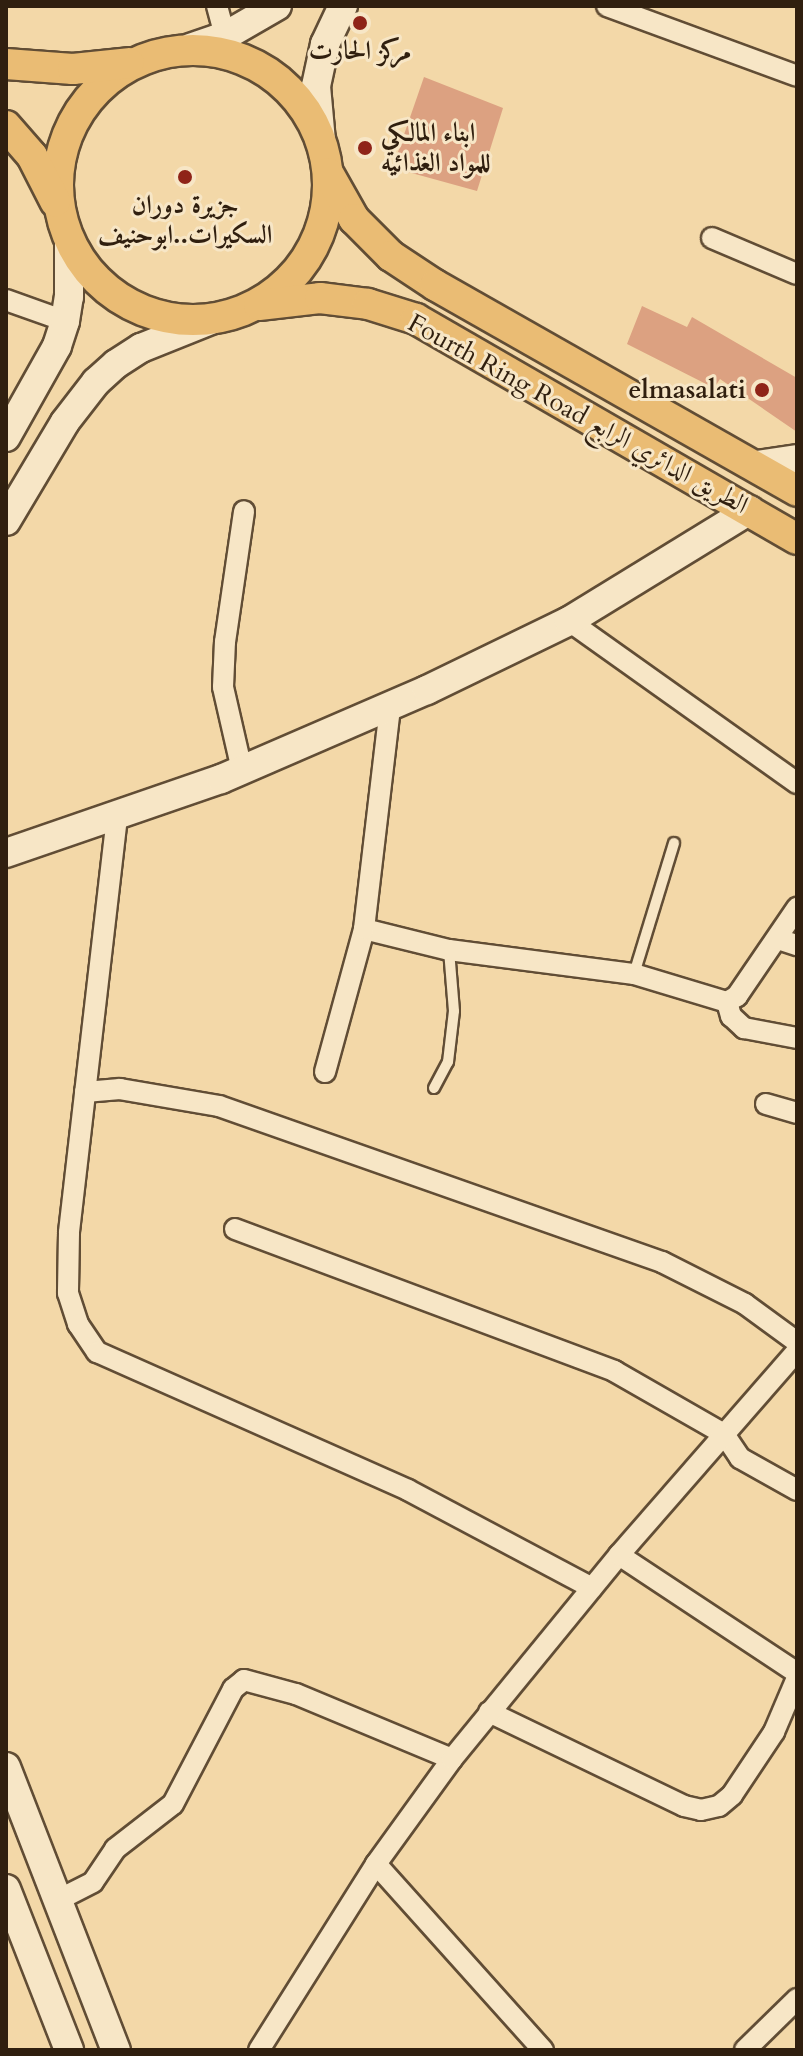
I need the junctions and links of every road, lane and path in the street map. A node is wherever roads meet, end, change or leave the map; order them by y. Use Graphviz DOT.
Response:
graph roads {
  1 [pos="217,6"];
  2 [pos="277,6"];
  3 [pos="343,6"];
  4 [pos="607,6"];
  5 [pos="225,36"];
  6 [pos="190,48"];
  7 [pos="131,63"];
  8 [pos="6,64"];
  9 [pos="797,76"];
  10 [pos="6,126"];
  11 [pos="321,141"];
  12 [pos="328,172"];
  13 [pos="58,207"];
  14 [pos="712,238"];
  15 [pos="69,240"];
  16 [pos="797,274"];
  17 [pos="6,300"];
  18 [pos="257,305"];
  19 [pos="213,319"];
  20 [pos="65,321"];
  21 [pos="6,437"];
  22 [pos="797,459"];
  23 [pos="757,465"];
  24 [pos="797,491"];
  25 [pos="750,510"];
  26 [pos="244,511"];
  27 [pos="6,521"];
  28 [pos="797,539"];
  29 [pos="569,621"];
  30 [pos="390,706"];
  31 [pos="242,770"];
  32 [pos="797,783"];
  33 [pos="117,817"];
  34 [pos="674,843"];
  35 [pos="6,853"];
  36 [pos="797,908"];
  37 [pos="364,929"];
  38 [pos="787,942"];
  39 [pos="449,950"];
  40 [pos="634,974"];
  41 [pos="727,1002"];
  42 [pos="797,1038"];
  43 [pos="325,1072"];
  44 [pos="434,1088"];
  45 [pos="85,1092"];
  46 [pos="766,1104"];
  47 [pos="797,1113"];
  48 [pos="235,1229"];
  49 [pos="797,1342"];
  50 [pos="797,1351"];
  51 [pos="724,1434"];
  52 [pos="797,1490"];
  53 [pos="619,1555"];
  54 [pos="592,1588"];
  55 [pos="797,1676"];
  56 [pos="489,1712"];
  57 [pos="452,1759"];
  58 [pos="6,1767"];
  59 [pos="376,1864"];
  60 [pos="6,1889"];
  61 [pos="58,1900"];
  62 [pos="797,1999"];
  63 [pos="69,2050"];
  64 [pos="116,2050"];
  65 [pos="259,2050"];
  66 [pos="543,2050"];
  67 [pos="745,2050"];
  1 -- 5 [label="street"];
  2 -- 5 [label="main road"];
  3 -- 11 [label="main road"];
  4 -- 9 [label="street"];
  5 -- 6 [label="main road"];
  6 -- 7 [label="main road"];
  6 -- 11 [label="main road"];
  7 -- 8 [label="main road"];
  7 -- 13 [label="main road"];
  10 -- 13 [label="main road"];
  11 -- 12 [label="main road"];
  12 -- 18 [label="main road"];
  12 -- 23 [label="main road, Fourth Ring Road الطريق الدائري الرابع"];
  13 -- 15 [label="main road"];
  14 -- 16 [label="street"];
  15 -- 19 [label="main road"];
  15 -- 20 [label="main road"];
  17 -- 20 [label="street"];
  18 -- 19 [label="main road"];
  18 -- 25 [label="main road, Fourth Ring Road الطريق الدائري الرابع"];
  19 -- 27 [label="main road"];
  20 -- 21 [label="main road"];
  22 -- 23 [label="main road"];
  23 -- 24 [label="main road, Fourth Ring Road الطريق الدائري الرابع"];
  25 -- 28 [label="main road, Fourth Ring Road الطريق الدائري الرابع"];
  25 -- 29 [label="main road"];
  26 -- 31 [label="street"];
  29 -- 30 [label="main road"];
  29 -- 32 [label="street"];
  30 -- 31 [label="main road"];
  30 -- 37 [label="street"];
  31 -- 33 [label="main road"];
  33 -- 35 [label="main road"];
  33 -- 45 [label="street"];
  34 -- 40 [label="lane"];
  36 -- 38 [label="street"];
  37 -- 39 [label="street"];
  37 -- 43 [label="street"];
  38 -- 41 [label="street"];
  39 -- 40 [label="street"];
  39 -- 44 [label="lane"];
  40 -- 41 [label="street"];
  41 -- 42 [label="street"];
  45 -- 49 [label="street"];
  45 -- 54 [label="street"];
  46 -- 47 [label="street"];
  48 -- 51 [label="street"];
  50 -- 51 [label="street"];
  51 -- 52 [label="street"];
  51 -- 53 [label="street"];
  53 -- 54 [label="street"];
  53 -- 55 [label="street"];
  54 -- 56 [label="street"];
  55 -- 56 [label="street"];
  56 -- 57 [label="street"];
  57 -- 59 [label="street"];
  57 -- 61 [label="street"];
  58 -- 61 [label="main road"];
  59 -- 65 [label="street"];
  59 -- 66 [label="street"];
  60 -- 63 [label="main road"];
  61 -- 64 [label="main road"];
  62 -- 67 [label="street"];
}
